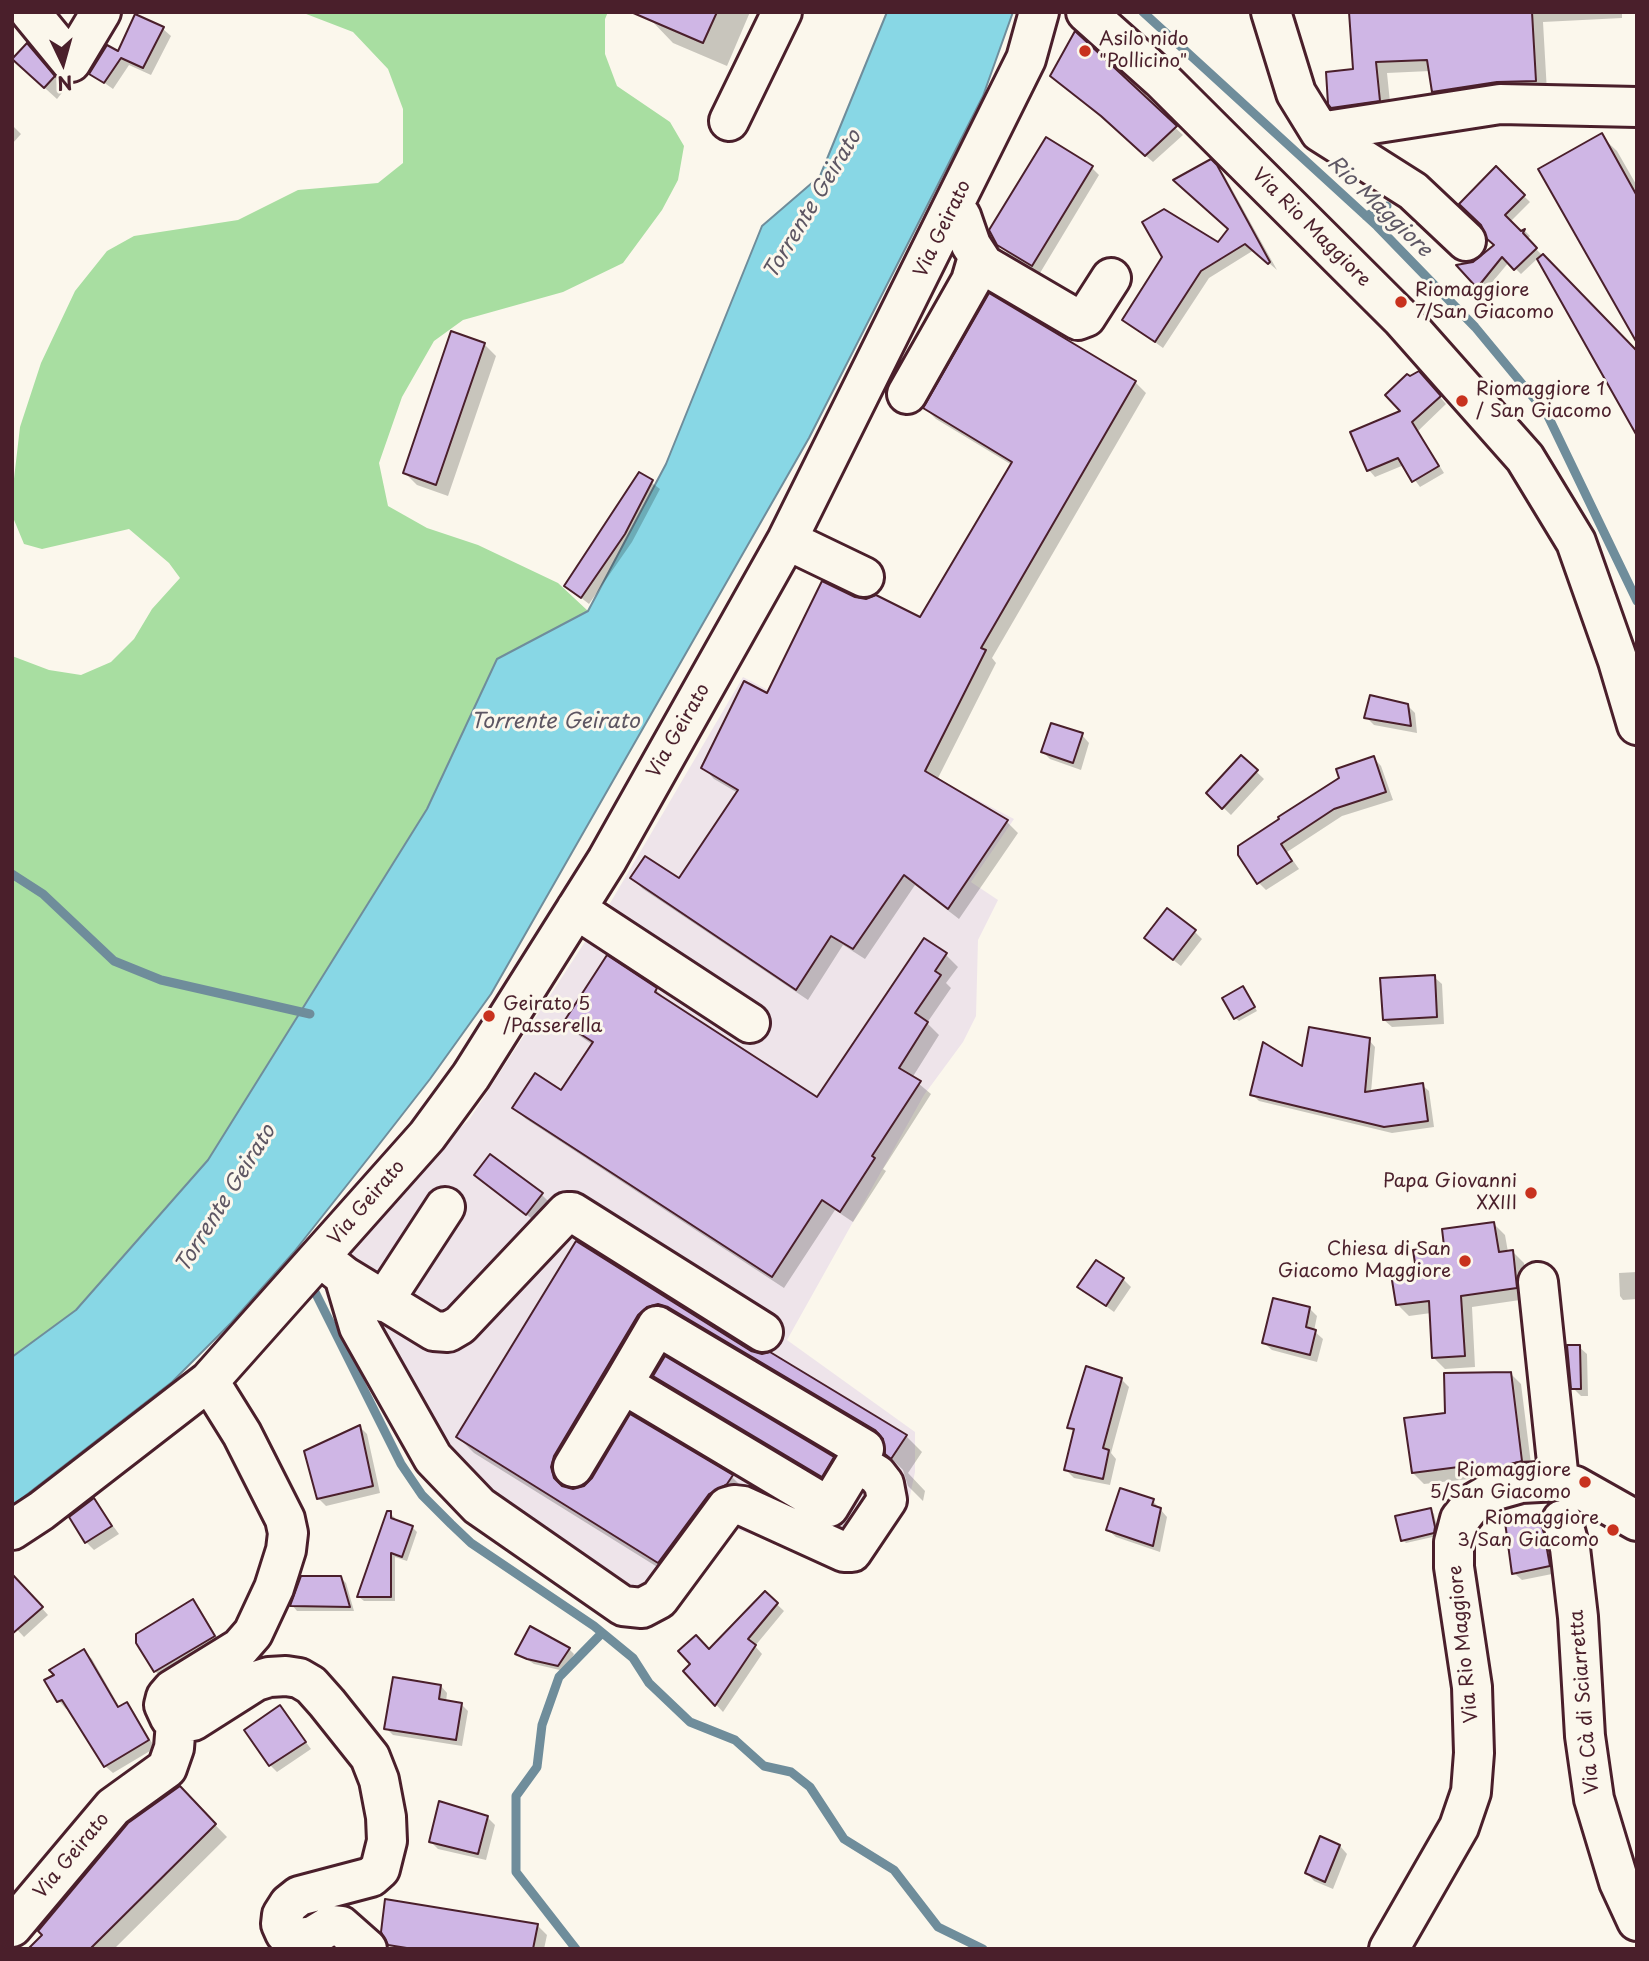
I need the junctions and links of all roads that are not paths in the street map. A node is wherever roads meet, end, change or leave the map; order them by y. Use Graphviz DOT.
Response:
graph roads {
  1 [pos="30,12"];
  2 [pos="101,12"];
  3 [pos="782,12"];
  4 [pos="1039,12"];
  5 [pos="1086,12"];
  6 [pos="1271,12"];
  7 [pos="1637,107"];
  8 [pos="729,121"];
  9 [pos="1320,132"];
  10 [pos="953,209"];
  11 [pos="1466,241"];
  12 [pos="978,257"];
  13 [pos="1111,278"];
  14 [pos="907,394"];
  15 [pos="788,540"];
  16 [pos="864,577"];
  17 [pos="1637,725"];
  18 [pos="576,909"];
  19 [pos="750,1023"];
  20 [pos="445,1206"];
  21 [pos="332,1267"];
  22 [pos="1538,1282"];
  23 [pos="383,1302"];
  24 [pos="763,1332"];
  25 [pos="209,1381"];
  26 [pos="623,1384"];
  27 [pos="856,1462"];
  28 [pos="573,1467"];
  29 [pos="1559,1481"];
  30 [pos="1562,1520"];
  31 [pos="1637,1521"];
  32 [pos="12,1530"];
  33 [pos="176,1722"];
  34 [pos="1637,1921"];
  35 [pos="12,1927"];
  36 [pos="367,1949"];
  37 [pos="1389,1949"];
  1 -- 2 [label="street"];
  3 -- 8 [label="street"];
  4 -- 10 [label="street, Via Geirato"];
  5 -- 17 [label="street, Via Rio Maggiore"];
  6 -- 9 [label="street"];
  7 -- 9 [label="street"];
  9 -- 11 [label="street"];
  10 -- 12 [label="street"];
  10 -- 15 [label="street, Via Geirato"];
  12 -- 13 [label="street"];
  12 -- 14 [label="street"];
  15 -- 16 [label="street"];
  15 -- 18 [label="street, Via Geirato"];
  18 -- 19 [label="street"];
  18 -- 21 [label="street, Via Geirato"];
  20 -- 23 [label="street"];
  21 -- 23 [label="street"];
  21 -- 25 [label="street, Via Geirato"];
  21 -- 27 [label="street"];
  22 -- 29 [label="street"];
  23 -- 24 [label="street"];
  25 -- 32 [label="street, Via Geirato"];
  25 -- 33 [label="street, Via Geirato"];
  26 -- 27 [label="street"];
  26 -- 27 [label="street"];
  26 -- 28 [label="street"];
  29 -- 31 [label="street, Via Rio Maggiore"];
  29 -- 37 [label="street, Via Rio Maggiore"];
  30 -- 34 [label="street, Via Cà di Sciarretta"];
  33 -- 35 [label="street, Via Geirato"];
  33 -- 36 [label="street"];
}
